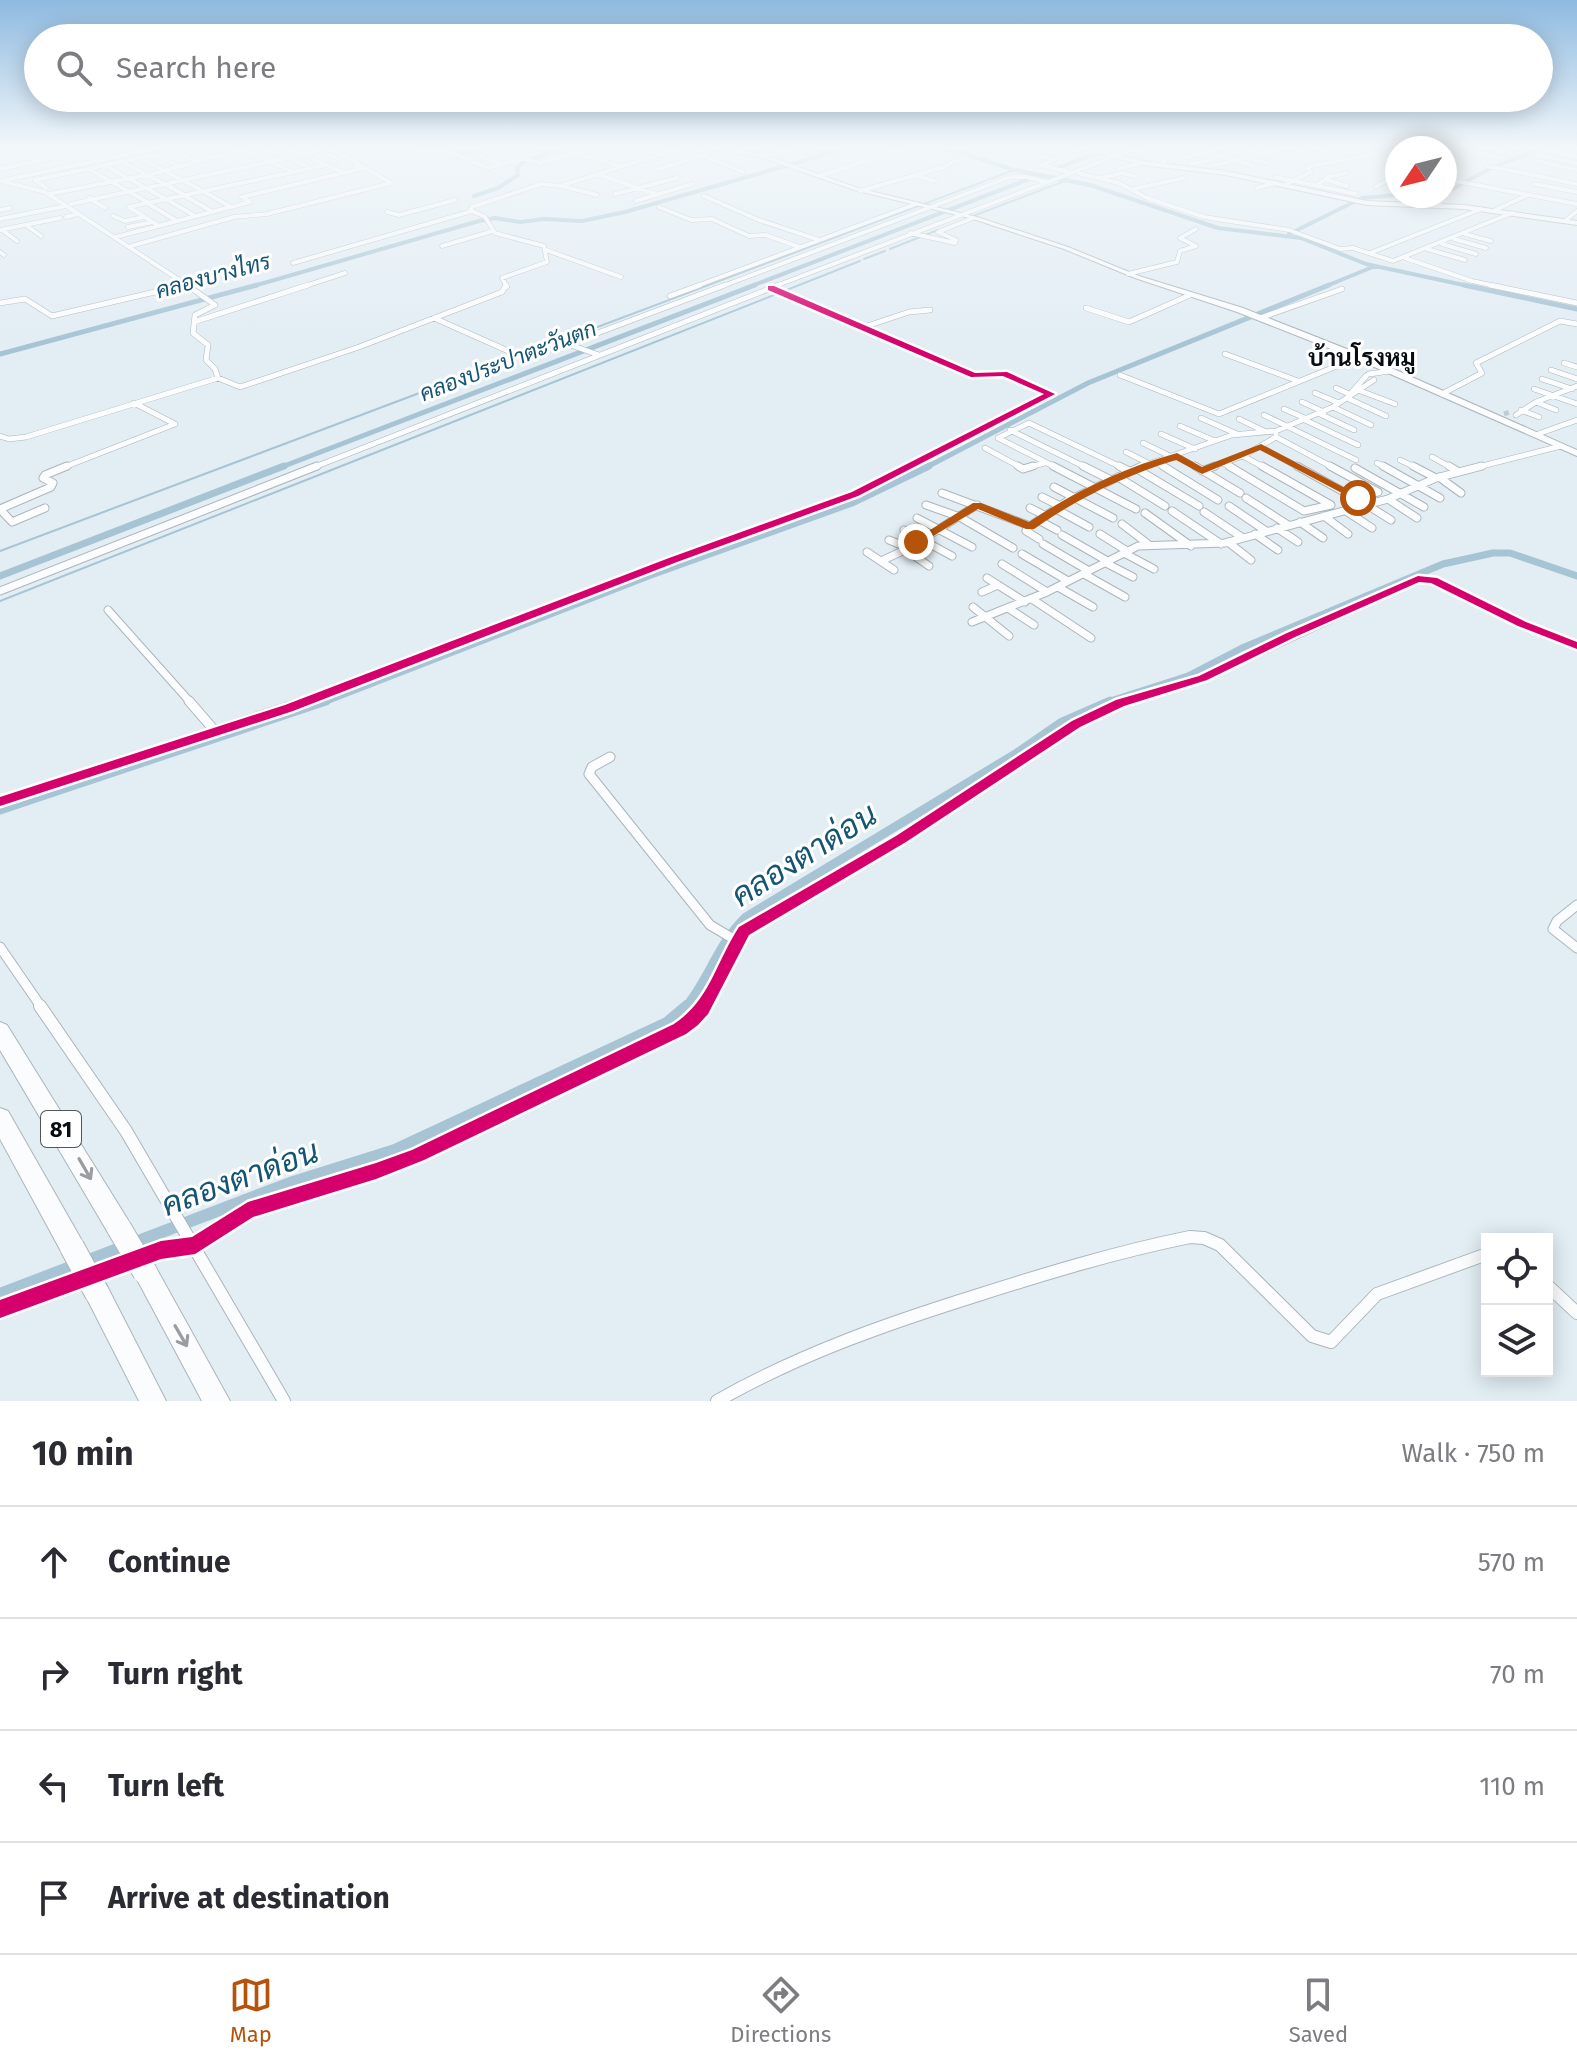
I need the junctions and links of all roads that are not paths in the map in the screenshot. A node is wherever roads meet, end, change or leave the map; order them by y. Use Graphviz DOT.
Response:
graph roads {
  1 [pos="37,211"];
  2 [pos="82,211"];
  3 [pos="136,211"];
  4 [pos="161,211"];
  5 [pos="188,211"];
  6 [pos="277,211"];
  7 [pos="414,211"];
  8 [pos="458,211"];
  9 [pos="474,211"];
  10 [pos="670,211"];
  11 [pos="739,211"];
  12 [pos="903,211"];
  13 [pos="905,211"];
  14 [pos="945,211"];
  15 [pos="969,211"];
  16 [pos="1187,211"];
  17 [pos="1477,211"];
  18 [pos="1497,211"];
  19 [pos="1577,211"];
  20 [pos="214,212"];
  21 [pos="387,212"];
  22 [pos="76,213"];
  23 [pos="85,213"];
  24 [pos="1512,213"];
  25 [pos="959,215"];
  26 [pos="113,216"];
  27 [pos="196,216"];
  28 [pos="144,217"];
  29 [pos="971,217"];
  30 [pos="0,219"];
  31 [pos="177,221"];
  32 [pos="1565,221"];
  33 [pos="49,222"];
  34 [pos="153,222"];
  35 [pos="1577,223"];
  36 [pos="28,224"];
  37 [pos="159,226"];
  38 [pos="1196,229"];
  39 [pos="1,230"];
  40 [pos="127,230"];
  41 [pos="493,231"];
  42 [pos="910,233"];
  43 [pos="1465,234"];
  44 [pos="41,236"];
  45 [pos="116,237"];
  46 [pos="1454,239"];
  47 [pos="820,240"];
  48 [pos="17,241"];
  49 [pos="1491,241"];
  50 [pos="1441,244"];
  51 [pos="131,246"];
  52 [pos="442,246"];
  53 [pos="541,247"];
  54 [pos="800,248"];
  55 [pos="1486,248"];
  56 [pos="1427,249"];
  57 [pos="1369,254"];
  58 [pos="1476,254"];
  59 [pos="1413,255"];
  60 [pos="1404,258"];
  61 [pos="1465,260"];
  62 [pos="293,263"];
  63 [pos="1449,266"];
  64 [pos="345,273"];
  65 [pos="1128,274"];
  66 [pos="621,277"];
  67 [pos="189,284"];
  68 [pos="1342,289"];
  69 [pos="777,290"];
  70 [pos="1190,295"];
  71 [pos="670,296"];
  72 [pos="0,303"];
  73 [pos="1577,303"];
  74 [pos="90,308"];
  75 [pos="1086,308"];
  76 [pos="930,310"];
  77 [pos="1258,317"];
  78 [pos="434,318"];
  79 [pos="95,320"];
  80 [pos="194,322"];
  81 [pos="1577,324"];
  82 [pos="864,327"];
  83 [pos="572,344"];
  84 [pos="598,354"];
  85 [pos="1225,354"];
  86 [pos="1359,357"];
  87 [pos="1564,363"];
  88 [pos="1577,367"];
  89 [pos="1551,370"];
  90 [pos="1391,371"];
  91 [pos="1120,375"];
  92 [pos="218,378"];
  93 [pos="1542,379"];
  94 [pos="1577,379"];
  95 [pos="1299,382"];
  96 [pos="1336,388"];
  97 [pos="1534,389"];
  98 [pos="1575,389"];
  99 [pos="1315,393"];
  100 [pos="1352,393"];
  101 [pos="1442,394"];
  102 [pos="1556,396"];
  103 [pos="1302,402"];
  104 [pos="1536,402"];
  105 [pos="131,404"];
  106 [pos="1395,404"];
  107 [pos="1577,404"];
  108 [pos="1336,405"];
  109 [pos="1284,409"];
  110 [pos="1556,410"];
  111 [pos="1322,413"];
  112 [pos="1512,414"];
  113 [pos="1264,415"];
  114 [pos="1386,416"];
  115 [pos="1539,417"];
  116 [pos="1201,418"];
  117 [pos="1239,419"];
  118 [pos="1306,420"];
  119 [pos="1577,420"];
  120 [pos="1371,425"];
  121 [pos="1180,426"];
  122 [pos="1289,426"];
  123 [pos="1010,430"];
  124 [pos="1354,430"];
  125 [pos="1265,431"];
  126 [pos="1161,434"];
  127 [pos="1237,434"];
  128 [pos="1276,434"];
  129 [pos="1538,434"];
  130 [pos="0,436"];
  131 [pos="1215,441"];
  132 [pos="1143,443"];
  133 [pos="1557,444"];
  134 [pos="1358,445"];
  135 [pos="1261,447"];
  136 [pos="985,448"];
  137 [pos="1195,449"];
  138 [pos="1126,452"];
  139 [pos="1577,453"];
  140 [pos="1243,456"];
  141 [pos="1176,457"];
  142 [pos="1432,457"];
  143 [pos="1400,460"];
  144 [pos="1045,463"];
  145 [pos="1223,463"];
  146 [pos="1377,463"];
  147 [pos="1154,464"];
  148 [pos="1415,467"];
  149 [pos="1133,470"];
  150 [pos="1202,471"];
  151 [pos="1393,472"];
  152 [pos="1460,472"];
  153 [pos="1371,477"];
  154 [pos="1114,478"];
  155 [pos="1437,478"];
  156 [pos="1417,485"];
  157 [pos="1054,487"];
  158 [pos="1095,488"];
  159 [pos="942,493"];
  160 [pos="1400,493"];
  161 [pos="1461,493"];
  162 [pos="1042,497"];
  163 [pos="1075,497"];
  164 [pos="1440,498"];
  165 [pos="1388,499"];
  166 [pos="1218,500"];
  167 [pos="926,505"];
  168 [pos="977,505"];
  169 [pos="1367,505"];
  170 [pos="1229,506"];
  171 [pos="1058,507"];
  172 [pos="1424,507"];
  173 [pos="45,508"];
  174 [pos="1030,508"];
  175 [pos="0,509"];
  176 [pos="1136,509"];
  177 [pos="1346,510"];
  178 [pos="1145,513"];
  179 [pos="957,516"];
  180 [pos="1324,516"];
  181 [pos="917,518"];
  182 [pos="1113,518"];
  183 [pos="1417,518"];
  184 [pos="1043,519"];
  185 [pos="1391,520"];
  186 [pos="1300,522"];
  187 [pos="1122,524"];
  188 [pos="1288,525"];
  189 [pos="1028,526"];
  190 [pos="938,527"];
  191 [pos="1089,527"];
  192 [pos="1277,528"];
  193 [pos="1372,528"];
  194 [pos="904,530"];
  195 [pos="1266,531"];
  196 [pos="1100,534"];
  197 [pos="1255,534"];
  198 [pos="1348,534"];
  199 [pos="922,538"];
  200 [pos="1243,538"];
  201 [pos="1323,538"];
  202 [pos="889,540"];
  203 [pos="1298,542"];
  204 [pos="1224,543"];
  205 [pos="1148,544"];
  206 [pos="972,547"];
  207 [pos="1192,547"];
  208 [pos="1013,548"];
  209 [pos="907,549"];
  210 [pos="1278,550"];
  211 [pos="867,552"];
  212 [pos="1126,552"];
  213 [pos="1022,554"];
  214 [pos="952,556"];
  215 [pos="1251,560"];
  216 [pos="881,561"];
  217 [pos="1108,562"];
  218 [pos="1002,564"];
  219 [pos="929,566"];
  220 [pos="1154,569"];
  221 [pos="894,570"];
  222 [pos="1086,572"];
  223 [pos="1133,577"];
  224 [pos="987,578"];
  225 [pos="1068,581"];
  226 [pos="998,585"];
  227 [pos="1058,587"];
  228 [pos="0,591"];
  229 [pos="982,592"];
  230 [pos="1047,592"];
  231 [pos="1125,597"];
  232 [pos="1028,600"];
  233 [pos="973,607"];
  234 [pos="1093,607"];
  235 [pos="1008,608"];
  236 [pos="108,610"];
  237 [pos="984,617"];
  238 [pos="972,622"];
  239 [pos="1034,625"];
  240 [pos="1009,636"];
  241 [pos="1091,638"];
  242 [pos="1577,646"];
  243 [pos="215,731"];
  244 [pos="610,757"];
  245 [pos="0,802"];
  246 [pos="1577,905"];
  247 [pos="729,937"];
  248 [pos="0,947"];
  249 [pos="1577,948"];
  250 [pos="0,1031"];
  251 [pos="0,1118"];
  252 [pos="195,1245"];
  253 [pos="1481,1256"];
  254 [pos="1553,1291"];
  255 [pos="0,1309"];
  256 [pos="1577,1313"];
  257 [pos="153,1401"];
  258 [pos="217,1401"];
  259 [pos="284,1401"];
  260 [pos="717,1401"];
  1 -- 30 [label="street"];
  2 -- 23 [label="street"];
  3 -- 28 [label="street"];
  4 -- 31 [label="street"];
  5 -- 27 [label="street"];
  6 -- 51 [label="street"];
  7 -- 21 [label="street"];
  8 -- 62 [label="street"];
  9 -- 41 [label="street"];
  10 -- 54 [label="street"];
  11 -- 47 [label="street"];
  12 -- 47 [label="street"];
  13 -- 83 [label="street"];
  14 -- 25 [label="street"];
  15 -- 25 [label="street"];
  16 -- 57 [label="street"];
  17 -- 57 [label="street"];
  18 -- 24 [label="street"];
  19 -- 32 [label="street"];
  20 -- 27 [label="street"];
  22 -- 33 [label="street"];
  22 -- 36 [label="street"];
  22 -- 45 [label="street"];
  24 -- 32 [label="street"];
  24 -- 43 [label="street"];
  25 -- 29 [label="street"];
  25 -- 42 [label="street"];
  26 -- 28 [label="street"];
  27 -- 31 [label="street"];
  28 -- 34 [label="street"];
  29 -- 42 [label="street"];
  29 -- 65 [label="street"];
  31 -- 37 [label="street"];
  32 -- 35 [label="street"];
  33 -- 36 [label="street"];
  33 -- 36 [label="street"];
  34 -- 37 [label="street"];
  34 -- 40 [label="street"];
  36 -- 39 [label="street"];
  36 -- 44 [label="street"];
  37 -- 40 [label="street"];
  38 -- 65 [label="street"];
  39 -- 48 [label="street"];
  40 -- 45 [label="street"];
  41 -- 52 [label="street"];
  41 -- 53 [label="street"];
  42 -- 69 [label="street"];
  43 -- 46 [label="street"];
  43 -- 49 [label="street"];
  45 -- 51 [label="street"];
  46 -- 50 [label="street"];
  46 -- 55 [label="street"];
  47 -- 54 [label="street"];
  50 -- 56 [label="street"];
  50 -- 58 [label="street"];
  51 -- 67 [label="street"];
  53 -- 66 [label="street"];
  53 -- 78 [label="street"];
  54 -- 71 [label="street"];
  56 -- 59 [label="street"];
  56 -- 61 [label="street"];
  57 -- 60 [label="street"];
  59 -- 60 [label="street"];
  59 -- 63 [label="street"];
  60 -- 73 [label="street"];
  64 -- 80 [label="street"];
  65 -- 70 [label="street"];
  67 -- 74 [label="street"];
  67 -- 80 [label="street"];
  68 -- 77 [label="street"];
  69 -- 82 [label="street"];
  69 -- 84 [label="street"];
  70 -- 75 [label="street"];
  70 -- 77 [label="street"];
  72 -- 74 [label="street"];
  74 -- 79 [label="street"];
  76 -- 82 [label="street"];
  77 -- 86 [label="street"];
  78 -- 83 [label="street"];
  78 -- 92 [label="street"];
  80 -- 92 [label="street"];
  81 -- 101 [label="street"];
  82 -- 243 [label="street"];
  83 -- 84 [label="street"];
  84 -- 228 [label="street"];
  85 -- 95 [label="street"];
  86 -- 90 [label="street"];
  86 -- 95 [label="street"];
  87 -- 88 [label="street"];
  89 -- 94 [label="street"];
  90 -- 100 [label="street"];
  90 -- 101 [label="street"];
  91 -- 95 [label="street"];
  92 -- 105 [label="street"];
  93 -- 98 [label="street"];
  96 -- 100 [label="street"];
  97 -- 102 [label="street"];
  98 -- 102 [label="street"];
  99 -- 108 [label="street"];
  100 -- 106 [label="street"];
  100 -- 108 [label="street"];
  100 -- 114 [label="street"];
  101 -- 112 [label="street"];
  102 -- 104 [label="street"];
  102 -- 107 [label="street"];
  103 -- 111 [label="street"];
  104 -- 110 [label="street"];
  104 -- 112 [label="street"];
  105 -- 130 [label="street"];
  105 -- 175 [label="street"];
  108 -- 111 [label="street"];
  108 -- 120 [label="street"];
  109 -- 118 [label="street"];
  111 -- 118 [label="street"];
  111 -- 124 [label="street"];
  112 -- 115 [label="street"];
  112 -- 129 [label="street"];
  113 -- 122 [label="street"];
  116 -- 127 [label="street"];
  117 -- 125 [label="street"];
  118 -- 122 [label="street"];
  118 -- 134 [label="street"];
  119 -- 129 [label="street"];
  121 -- 131 [label="street"];
  122 -- 128 [label="street"];
  122 -- 153 [label="street"];
  123 -- 144 [label="street"];
  123 -- 149 [label="street"];
  123 -- 154 [label="street"];
  125 -- 127 [label="street"];
  125 -- 128 [label="street"];
  126 -- 137 [label="street"];
  127 -- 131 [label="street"];
  128 -- 135 [label="street"];
  128 -- 135 [label="street"];
  129 -- 133 [label="street"];
  131 -- 137 [label="street"];
  132 -- 141 [label="street"];
  133 -- 139 [label="street"];
  133 -- 152 [label="street"];
  135 -- 140 [label="street"];
  136 -- 144 [label="street"];
  137 -- 141 [label="street"];
  138 -- 147 [label="street"];
  140 -- 145 [label="street"];
  140 -- 145 [label="street"];
  141 -- 147 [label="street"];
  141 -- 150 [label="street"];
  142 -- 152 [label="street"];
  143 -- 148 [label="street"];
  144 -- 158 [label="street"];
  145 -- 150 [label="street"];
  146 -- 151 [label="street"];
  147 -- 149 [label="street"];
  147 -- 166 [label="street"];
  148 -- 151 [label="street"];
  148 -- 155 [label="street"];
  149 -- 154 [label="street"];
  149 -- 200 [label="street"];
  150 -- 188 [label="street"];
  151 -- 153 [label="street"];
  151 -- 156 [label="street"];
  152 -- 155 [label="street"];
  153 -- 160 [label="street"];
  154 -- 158 [label="street"];
  154 -- 204 [label="street"];
  155 -- 156 [label="street"];
  155 -- 161 [label="street"];
  156 -- 160 [label="street"];
  156 -- 164 [label="street"];
  157 -- 163 [label="street"];
  158 -- 163 [label="street"];
  158 -- 176 [label="street"];
  159 -- 168 [label="street"];
  160 -- 165 [label="street"];
  160 -- 172 [label="street"];
  162 -- 171 [label="street"];
  163 -- 171 [label="street"];
  163 -- 182 [label="street"];
  165 -- 169 [label="street"];
  165 -- 183 [label="street"];
  167 -- 179 [label="street"];
  168 -- 179 [label="street"];
  168 -- 189 [label="street"];
  169 -- 177 [label="street"];
  169 -- 185 [label="street"];
  170 -- 195 [label="street"];
  171 -- 184 [label="street"];
  171 -- 191 [label="street"];
  173 -- 175 [label="street"];
  174 -- 184 [label="street"];
  177 -- 180 [label="street"];
  177 -- 193 [label="street"];
  178 -- 207 [label="street"];
  179 -- 190 [label="street"];
  179 -- 208 [label="street"];
  180 -- 186 [label="street"];
  180 -- 198 [label="street"];
  181 -- 190 [label="street"];
  184 -- 189 [label="street"];
  184 -- 217 [label="street"];
  186 -- 188 [label="street"];
  186 -- 201 [label="street"];
  187 -- 205 [label="street"];
  188 -- 192 [label="street"];
  189 -- 222 [label="street"];
  190 -- 199 [label="street"];
  190 -- 206 [label="street"];
  192 -- 195 [label="street"];
  192 -- 203 [label="street"];
  194 -- 199 [label="street"];
  195 -- 197 [label="street"];
  196 -- 212 [label="street"];
  197 -- 200 [label="street"];
  197 -- 210 [label="street"];
  199 -- 209 [label="street"];
  199 -- 214 [label="street"];
  200 -- 204 [label="street"];
  202 -- 209 [label="street"];
  204 -- 207 [label="street"];
  204 -- 215 [label="street"];
  205 -- 207 [label="street"];
  205 -- 212 [label="street"];
  209 -- 216 [label="street"];
  209 -- 219 [label="street"];
  211 -- 216 [label="street"];
  212 -- 217 [label="street"];
  212 -- 220 [label="street"];
  213 -- 225 [label="street"];
  216 -- 221 [label="street"];
  217 -- 222 [label="street"];
  217 -- 223 [label="street"];
  218 -- 230 [label="street"];
  222 -- 225 [label="street"];
  222 -- 231 [label="street"];
  224 -- 226 [label="street"];
  225 -- 227 [label="street"];
  226 -- 229 [label="street"];
  226 -- 232 [label="street"];
  227 -- 230 [label="street"];
  227 -- 234 [label="street"];
  230 -- 232 [label="street"];
  232 -- 235 [label="street"];
  232 -- 241 [label="street"];
  233 -- 237 [label="street"];
  235 -- 237 [label="street"];
  235 -- 239 [label="street"];
  236 -- 243 [label="street"];
  237 -- 238 [label="street"];
  237 -- 240 [label="street"];
  242 -- 247 [label="street"];
  243 -- 245 [label="street"];
  244 -- 247 [label="street"];
  246 -- 249 [label="street"];
  247 -- 252 [label="street"];
  248 -- 252 [label="street"];
  250 -- 258 [label="highway, 81, one-way, bridge"];
  251 -- 257 [label="highway, 81, bridge"];
  252 -- 255 [label="street"];
  252 -- 259 [label="street"];
  253 -- 260 [label="street"];
  254 -- 256 [label="street"];
}
